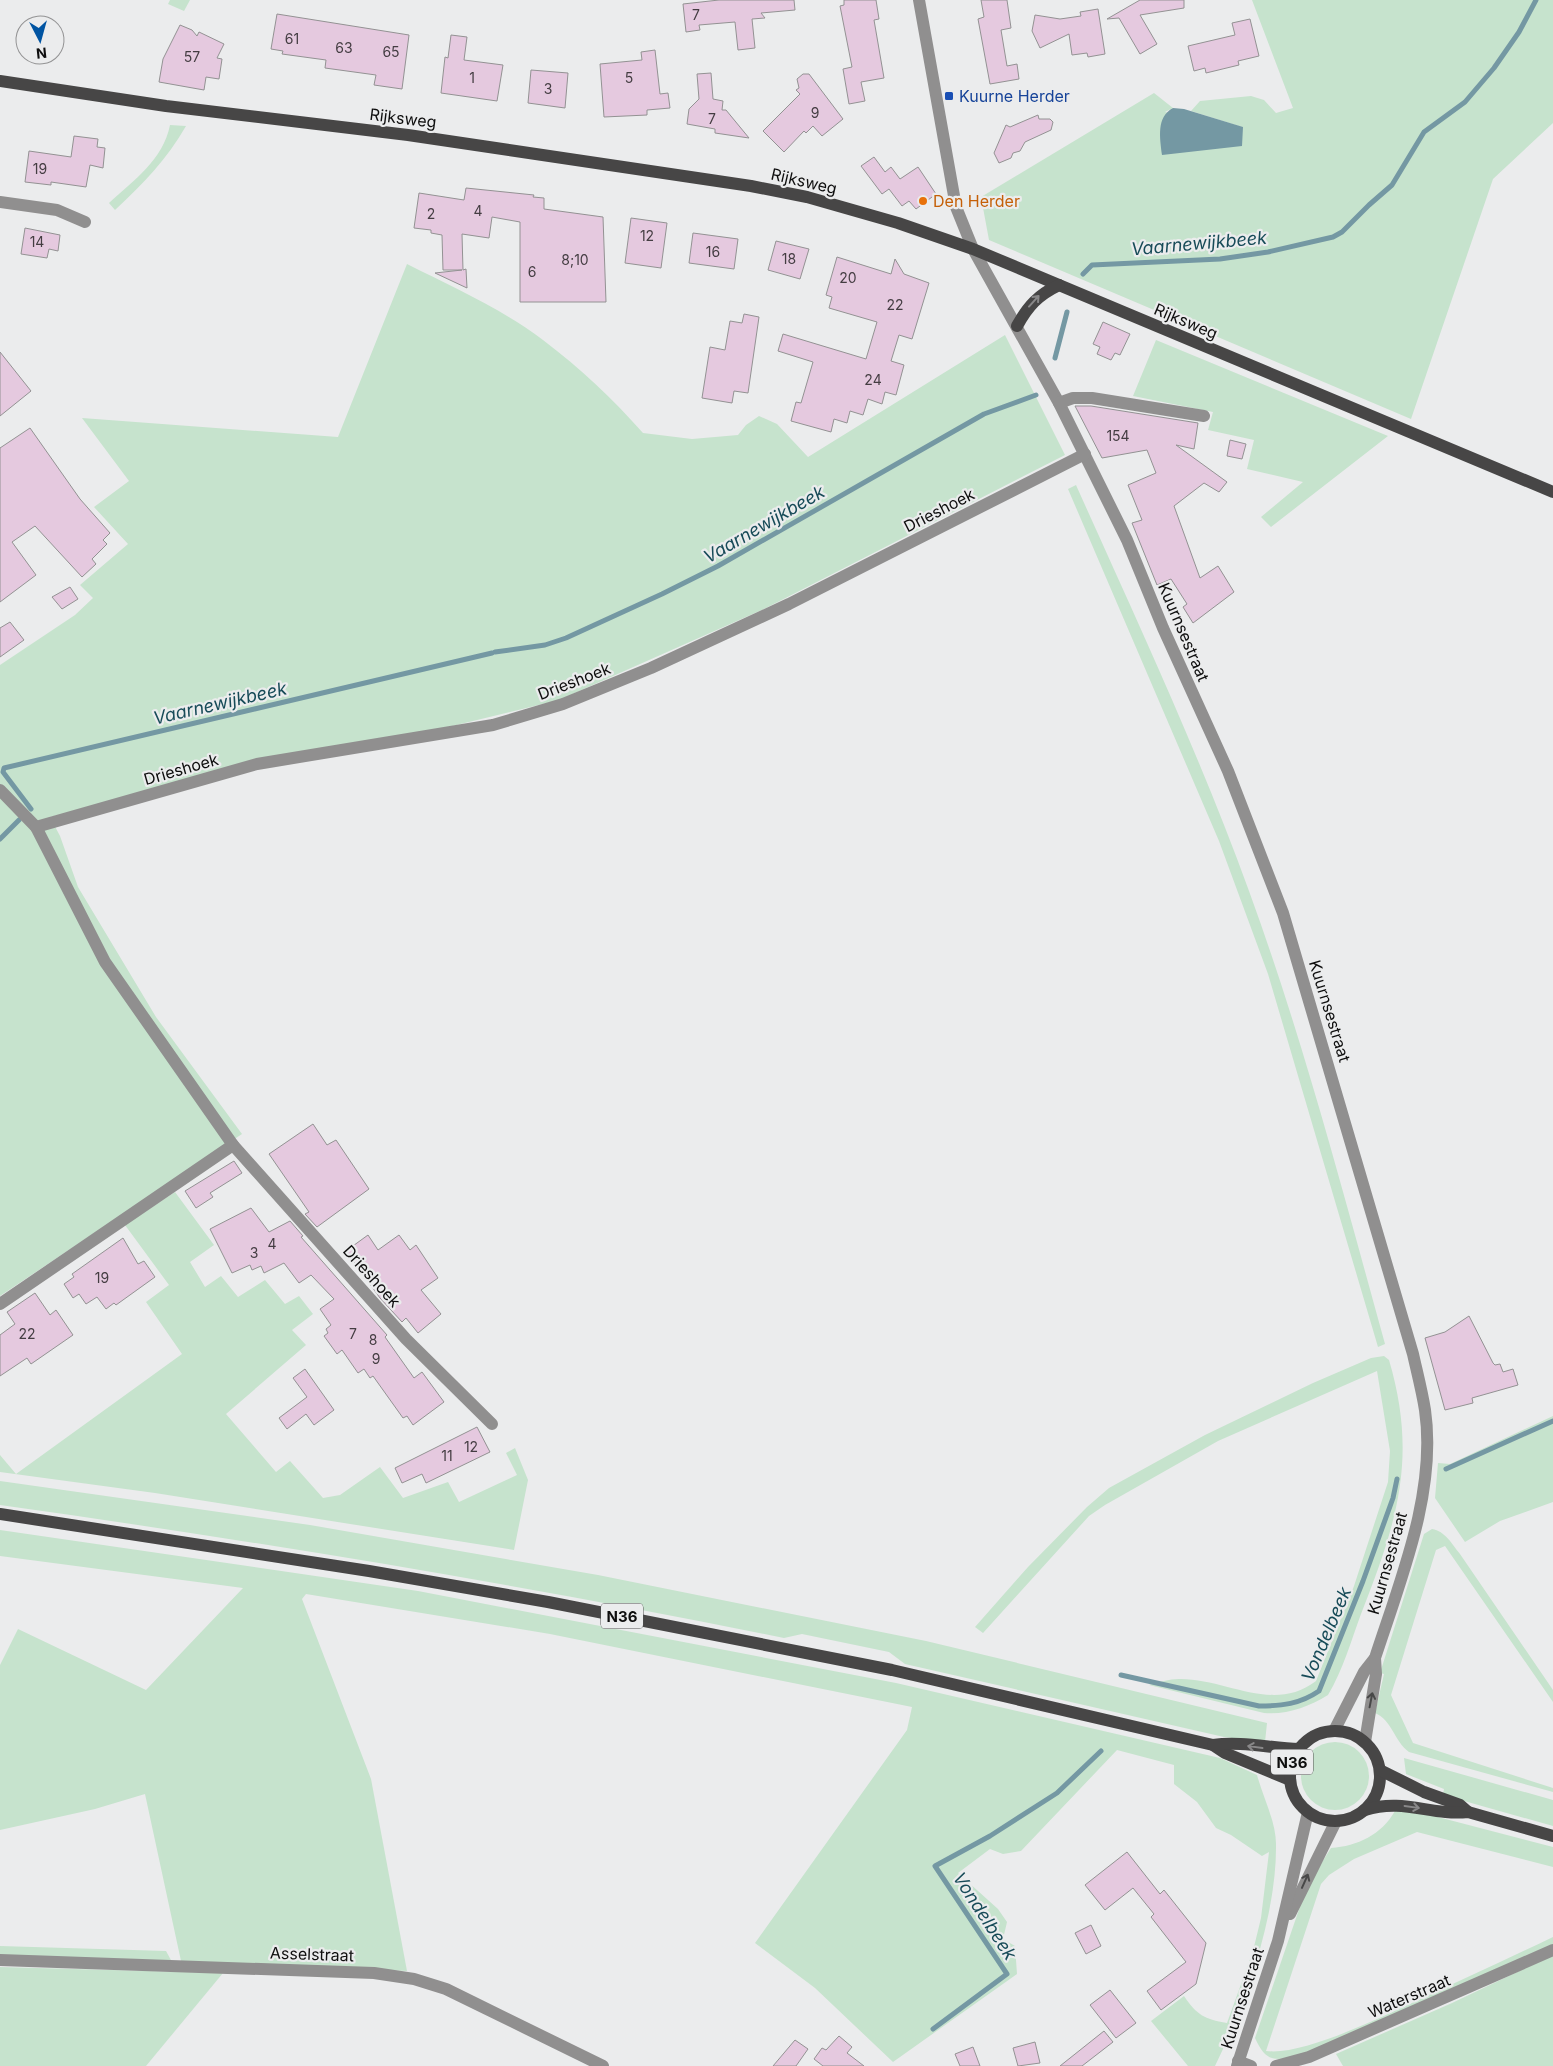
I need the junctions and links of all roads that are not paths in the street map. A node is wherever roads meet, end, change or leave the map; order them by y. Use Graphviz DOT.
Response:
graph roads {
  1 [pos="919,0"];
  2 [pos="0,81"];
  3 [pos="0,202"];
  4 [pos="85,222"];
  5 [pos="973,249"];
  6 [pos="1059,285"];
  7 [pos="1017,326"];
  8 [pos="1059,403"];
  9 [pos="1204,416"];
  10 [pos="1085,454"];
  11 [pos="1553,492"];
  12 [pos="0,790"];
  13 [pos="36,827"];
  14 [pos="233,1145"];
  15 [pos="0,1304"];
  16 [pos="492,1424"];
  17 [pos="0,1514"];
  18 [pos="0,1518"];
  19 [pos="26,1519"];
  20 [pos="1375,1658"];
  21 [pos="1334,1731"];
  22 [pos="1365,1742"];
  23 [pos="1212,1744"];
  24 [pos="1299,1749"];
  25 [pos="1380,1770"];
  26 [pos="1290,1780"];
  27 [pos="1365,1810"];
  28 [pos="1308,1812"];
  29 [pos="1468,1812"];
  30 [pos="1336,1821"];
  31 [pos="1553,1836"];
  32 [pos="1278,1941"];
  33 [pos="1553,1950"];
  34 [pos="0,1960"];
  35 [pos="1238,2063"];
  36 [pos="603,2066"];
  37 [pos="1251,2066"];
  38 [pos="1276,2066"];
  1 -- 5 [label="street, Kuurnsestraat"];
  2 -- 5 [label="main road, Rijksweg"];
  3 -- 4 [label="street"];
  5 -- 6 [label="main road, Rijksweg"];
  5 -- 7 [label="street, Kuurnsestraat"];
  7 -- 6 [label="main road, one-way"];
  6 -- 11 [label="main road, Rijksweg"];
  7 -- 8 [label="street, Kuurnsestraat"];
  8 -- 9 [label="street"];
  8 -- 10 [label="street, Kuurnsestraat"];
  10 -- 13 [label="street, Drieshoek"];
  10 -- 20 [label="street, Kuurnsestraat"];
  12 -- 13 [label="street, Drieshoek"];
  13 -- 14 [label="street, Drieshoek"];
  14 -- 15 [label="street"];
  14 -- 16 [label="street, Drieshoek"];
  17 -- 19 [label="main road, N36"];
  18 -- 19 [label="main road, N36"];
  19 -- 23 [label="main road, N36"];
  20 -- 21 [label="street, Kuurnsestraat"];
  22 -- 20 [label="street, Kuurnsestraat, one-way"];
  21 -- 22 [label="main road"];
  21 -- 24 [label="main road, N36"];
  22 -- 25 [label="main road"];
  24 -- 23 [label="main road, N36, one-way"];
  23 -- 26 [label="main road, N36"];
  24 -- 26 [label="main road, N36"];
  25 -- 27 [label="main road"];
  25 -- 29 [label="main road"];
  26 -- 28 [label="main road, N36"];
  27 -- 29 [label="main road, one-way"];
  27 -- 30 [label="main road"];
  28 -- 30 [label="main road"];
  28 -- 32 [label="street, Kuurnsestraat"];
  29 -- 31 [label="main road"];
  32 -- 30 [label="street, Kuurnsestraat, one-way"];
  32 -- 35 [label="street, Kuurnsestraat"];
  33 -- 38 [label="street, Waterstraat"];
  34 -- 36 [label="street, Asselstraat"];
  35 -- 37 [label="street"];
}
